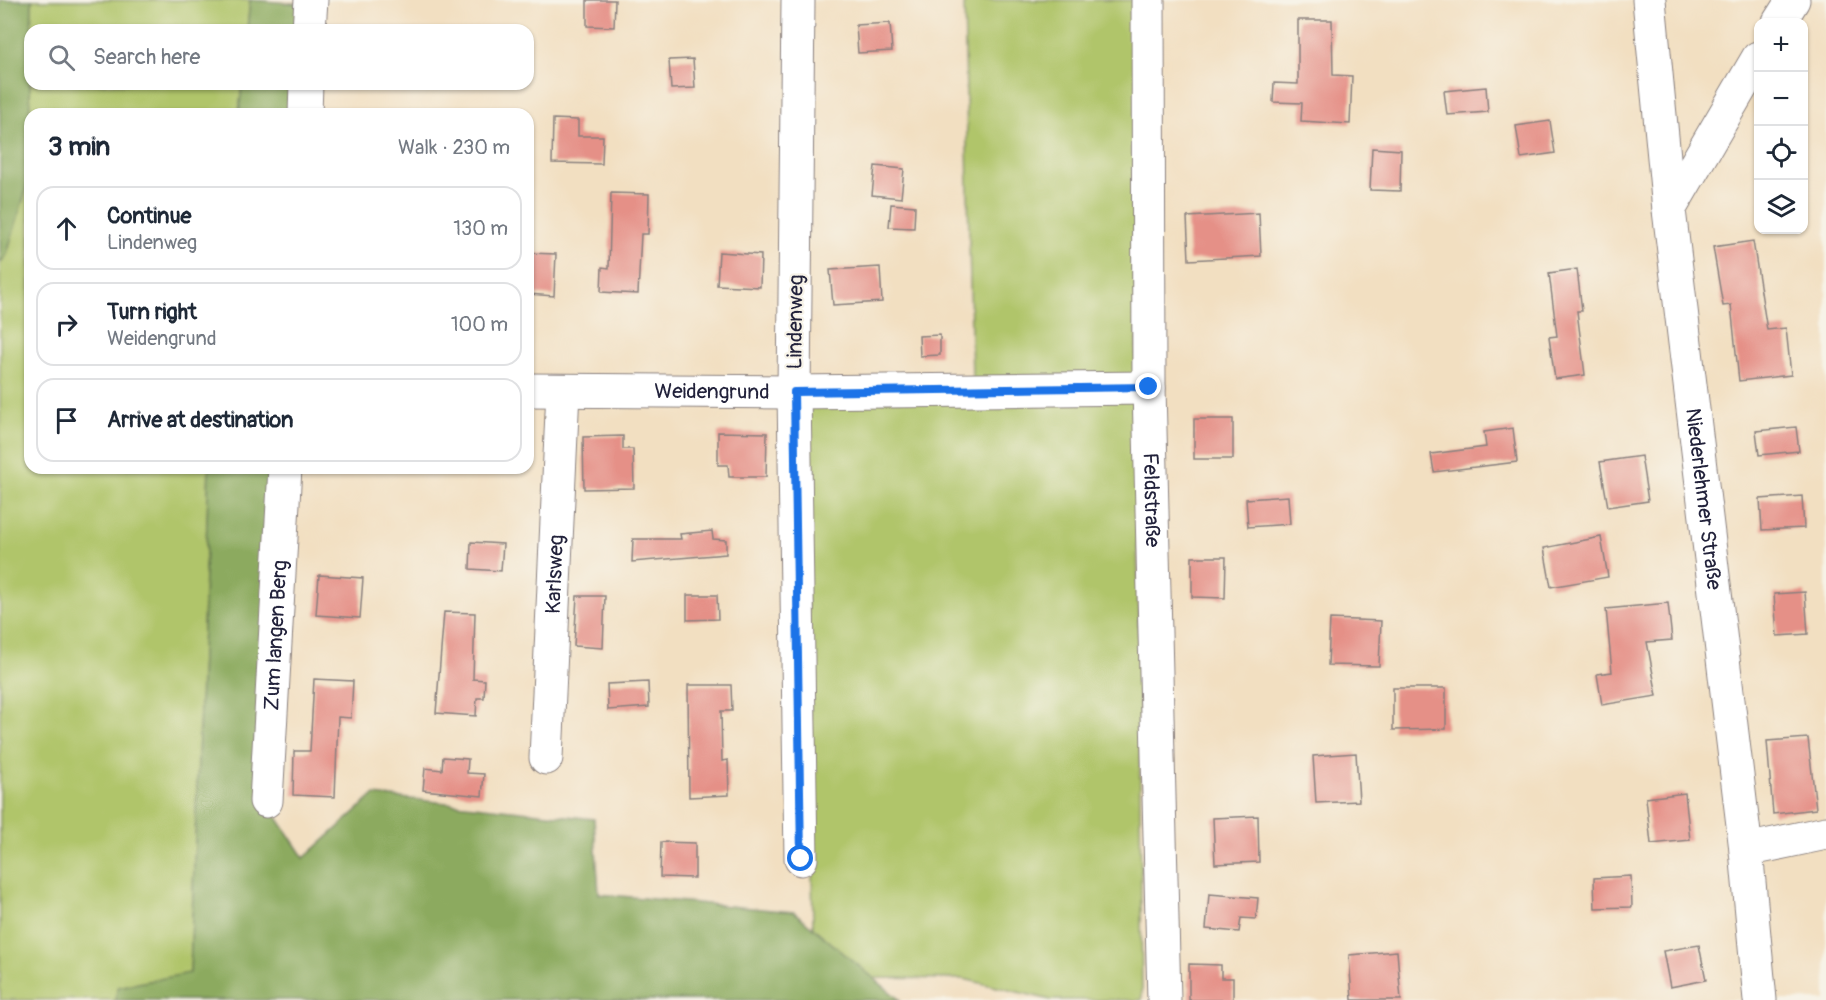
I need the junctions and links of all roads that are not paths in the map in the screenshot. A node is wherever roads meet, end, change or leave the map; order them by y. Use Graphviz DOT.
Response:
graph roads {
  1 [pos="311,0"];
  2 [pos="798,0"];
  3 [pos="1148,0"];
  4 [pos="1649,0"];
  5 [pos="1793,0"];
  6 [pos="1782,18"];
  7 [pos="309,24"];
  8 [pos="1754,65"];
  9 [pos="306,90"];
  10 [pos="304,108"];
  11 [pos="1669,210"];
  12 [pos="1149,387"];
  13 [pos="534,390"];
  14 [pos="563,391"];
  15 [pos="794,392"];
  16 [pos="285,474"];
  17 [pos="546,758"];
  18 [pos="266,801"];
  19 [pos="1826,832"];
  20 [pos="1746,850"];
  21 [pos="801,859"];
  22 [pos="1763,998"];
  23 [pos="1164,1000"];
  1 -- 7 [label="street"];
  2 -- 15 [label="street, Lindenweg"];
  3 -- 12 [label="street, Feldstraße"];
  4 -- 11 [label="street, Niederlehmer Straße"];
  5 -- 6 [label="street"];
  8 -- 11 [label="street"];
  9 -- 10 [label="street"];
  11 -- 20 [label="street, Niederlehmer Straße"];
  12 -- 15 [label="street, Weidengrund"];
  12 -- 23 [label="street, Feldstraße"];
  13 -- 14 [label="street, Weidengrund"];
  14 -- 15 [label="street, Weidengrund"];
  14 -- 17 [label="street, Karlsweg"];
  15 -- 21 [label="street, Lindenweg"];
  16 -- 18 [label="street, Zum langen Berg"];
  19 -- 20 [label="street"];
  20 -- 22 [label="street, Niederlehmer Straße"];
}
